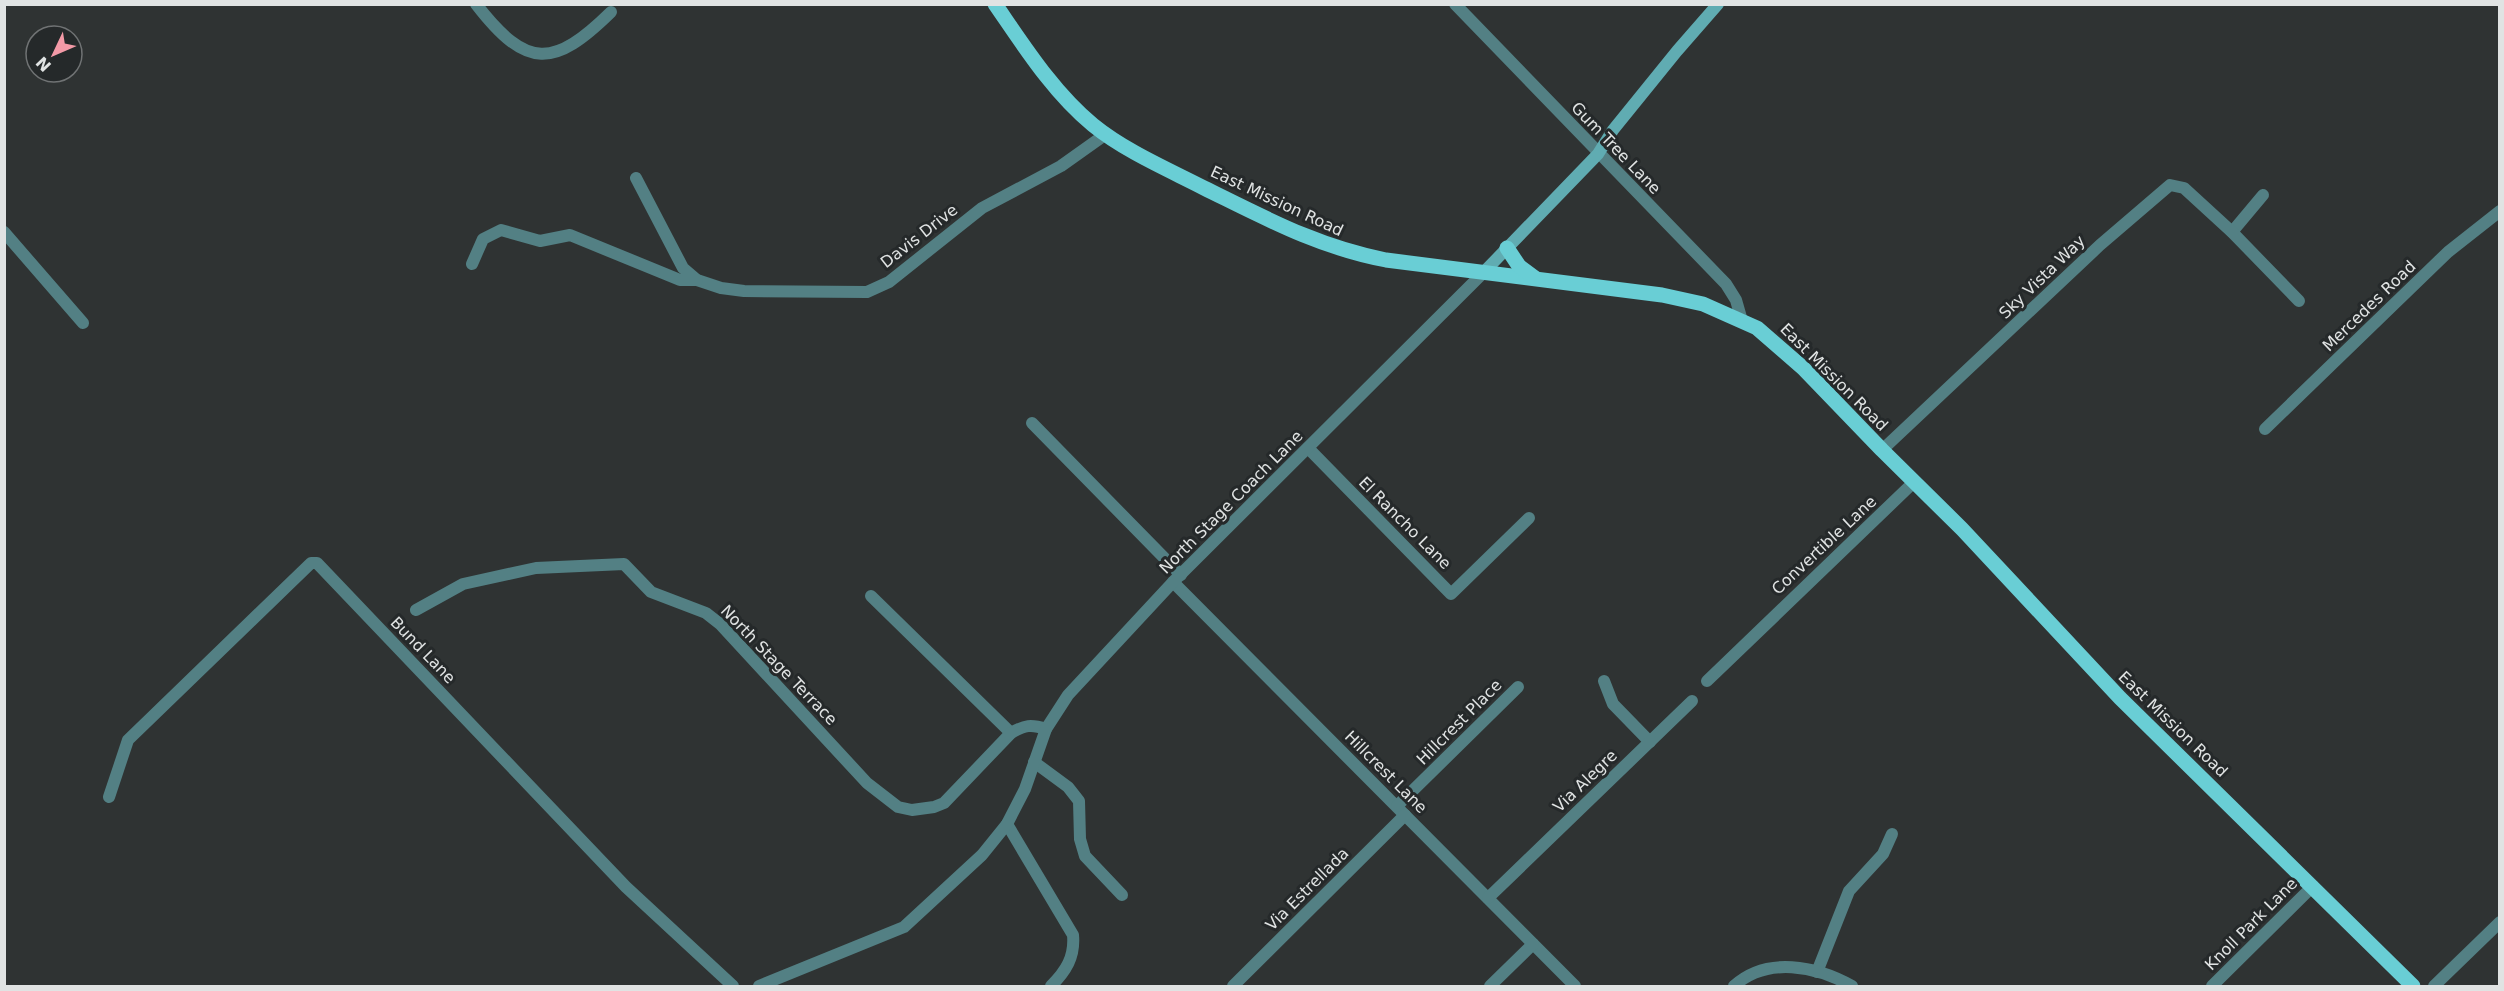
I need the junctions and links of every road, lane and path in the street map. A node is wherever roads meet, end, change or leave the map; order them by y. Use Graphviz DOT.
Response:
graph roads {
  1 [pos="476,4"];
  2 [pos="995,4"];
  3 [pos="1455,4"];
  4 [pos="1718,4"];
  5 [pos="611,12"];
  6 [pos="1106,134"];
  7 [pos="1598,154"];
  8 [pos="636,178"];
  9 [pos="2263,195"];
  10 [pos="2499,211"];
  11 [pos="4,232"];
  12 [pos="2232,232"];
  13 [pos="1507,248"];
  14 [pos="472,264"];
  15 [pos="1483,273"];
  16 [pos="1537,279"];
  17 [pos="697,280"];
  18 [pos="2299,301"];
  19 [pos="1742,321"];
  20 [pos="83,323"];
  21 [pos="1032,423"];
  22 [pos="2265,429"];
  23 [pos="1308,448"];
  24 [pos="1882,450"];
  25 [pos="1914,482"];
  26 [pos="1529,518"];
  27 [pos="1177,578"];
  28 [pos="871,596"];
  29 [pos="416,610"];
  30 [pos="1604,681"];
  31 [pos="1707,681"];
  32 [pos="1518,687"];
  33 [pos="1692,701"];
  34 [pos="1046,729"];
  35 [pos="1011,733"];
  36 [pos="1650,742"];
  37 [pos="1034,762"];
  38 [pos="109,797"];
  39 [pos="1401,811"];
  40 [pos="1006,824"];
  41 [pos="1892,834"];
  42 [pos="2313,886"];
  43 [pos="1122,895"];
  44 [pos="1488,898"];
  45 [pos="2499,922"];
  46 [pos="1533,944"];
  47 [pos="1817,972"];
  48 [pos="733,987"];
  49 [pos="759,987"];
  50 [pos="1051,987"];
  51 [pos="1233,987"];
  52 [pos="1490,987"];
  53 [pos="1575,987"];
  54 [pos="1734,987"];
  55 [pos="1852,987"];
  56 [pos="2212,987"];
  57 [pos="2413,987"];
  58 [pos="2434,987"];
  1 -- 5 [label="street"];
  2 -- 6 [label="main road, East Mission Road"];
  3 -- 7 [label="street, Gum Tree Lane"];
  4 -- 7 [label="main road, North Stage Coach Lane"];
  6 -- 15 [label="main road, East Mission Road"];
  6 -- 17 [label="street, Davis Drive"];
  7 -- 13 [label="main road, North Stage Coach Lane"];
  7 -- 19 [label="street, Gum Tree Lane"];
  8 -- 17 [label="street"];
  9 -- 12 [label="street"];
  10 -- 22 [label="street, Mercedes Road"];
  11 -- 20 [label="street"];
  12 -- 18 [label="street, Sky Vista Way"];
  12 -- 24 [label="street, Sky Vista Way"];
  13 -- 15 [label="main road, North Stage Coach Lane"];
  13 -- 16 [label="main road"];
  14 -- 17 [label="street, Davis Drive"];
  15 -- 16 [label="main road, East Mission Road"];
  15 -- 23 [label="street, North Stage Coach Lane"];
  16 -- 19 [label="main road, East Mission Road"];
  19 -- 24 [label="main road, East Mission Road"];
  21 -- 27 [label="street, Hillcrest Lane"];
  23 -- 26 [label="street, El Rancho Lane"];
  23 -- 27 [label="street, North Stage Coach Lane"];
  24 -- 25 [label="main road, East Mission Road"];
  25 -- 31 [label="street, Convertible Lane"];
  25 -- 42 [label="main road, East Mission Road"];
  27 -- 34 [label="street, North Stage Coach Lane"];
  27 -- 39 [label="street, Hillcrest Lane"];
  28 -- 35 [label="street"];
  29 -- 35 [label="street, North Stage Terrace"];
  30 -- 36 [label="street"];
  32 -- 39 [label="street, Hillcrest Place"];
  33 -- 36 [label="street, Via Alegre"];
  34 -- 35 [label="street"];
  34 -- 37 [label="street, North Stage Coach Lane"];
  36 -- 44 [label="street, Via Alegre"];
  37 -- 40 [label="street, North Stage Coach Lane"];
  37 -- 43 [label="street"];
  38 -- 48 [label="street, Bund Lane"];
  39 -- 44 [label="street, Hillcrest Lane"];
  39 -- 51 [label="street, Via Estrellada"];
  40 -- 49 [label="street, North Stage Coach Lane"];
  40 -- 50 [label="street"];
  41 -- 47 [label="street"];
  42 -- 56 [label="street, Knoll Park Lane"];
  42 -- 57 [label="main road, East Mission Road"];
  44 -- 46 [label="street, Hillcrest Lane"];
  45 -- 58 [label="street"];
  46 -- 52 [label="street"];
  46 -- 53 [label="street, Hillcrest Lane"];
  47 -- 54 [label="street"];
  47 -- 55 [label="street"];
}
